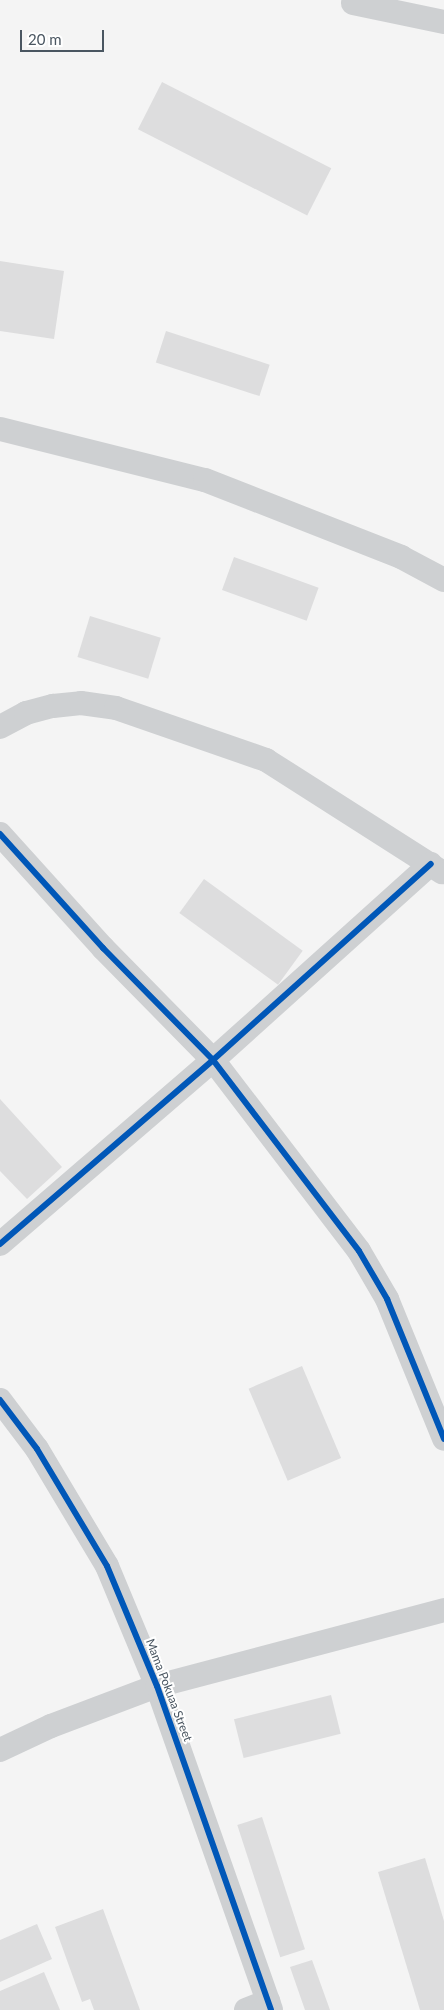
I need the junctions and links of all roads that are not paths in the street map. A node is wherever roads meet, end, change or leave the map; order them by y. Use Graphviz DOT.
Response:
graph roads {
  1 [pos="353,3"];
  2 [pos="444,22"];
  3 [pos="0,429"];
  4 [pos="444,580"];
  5 [pos="0,727"];
  6 [pos="0,834"];
  7 [pos="437,869"];
  8 [pos="212,1060"];
  9 [pos="0,1244"];
  10 [pos="0,1400"];
  11 [pos="444,1439"];
  12 [pos="444,1610"];
  13 [pos="157,1686"];
  14 [pos="0,1750"];
  15 [pos="270,2005"];
  16 [pos="246,2010"];
  1 -- 2 [label="street"];
  3 -- 4 [label="street"];
  5 -- 7 [label="street"];
  6 -- 8 [label="street"];
  7 -- 8 [label="street"];
  8 -- 9 [label="street"];
  8 -- 11 [label="street"];
  10 -- 13 [label="street, Mama Pokuaa Street"];
  12 -- 13 [label="street"];
  13 -- 14 [label="street"];
  13 -- 15 [label="street, Mama Pokuaa Street"];
  15 -- 16 [label="street"];
}
